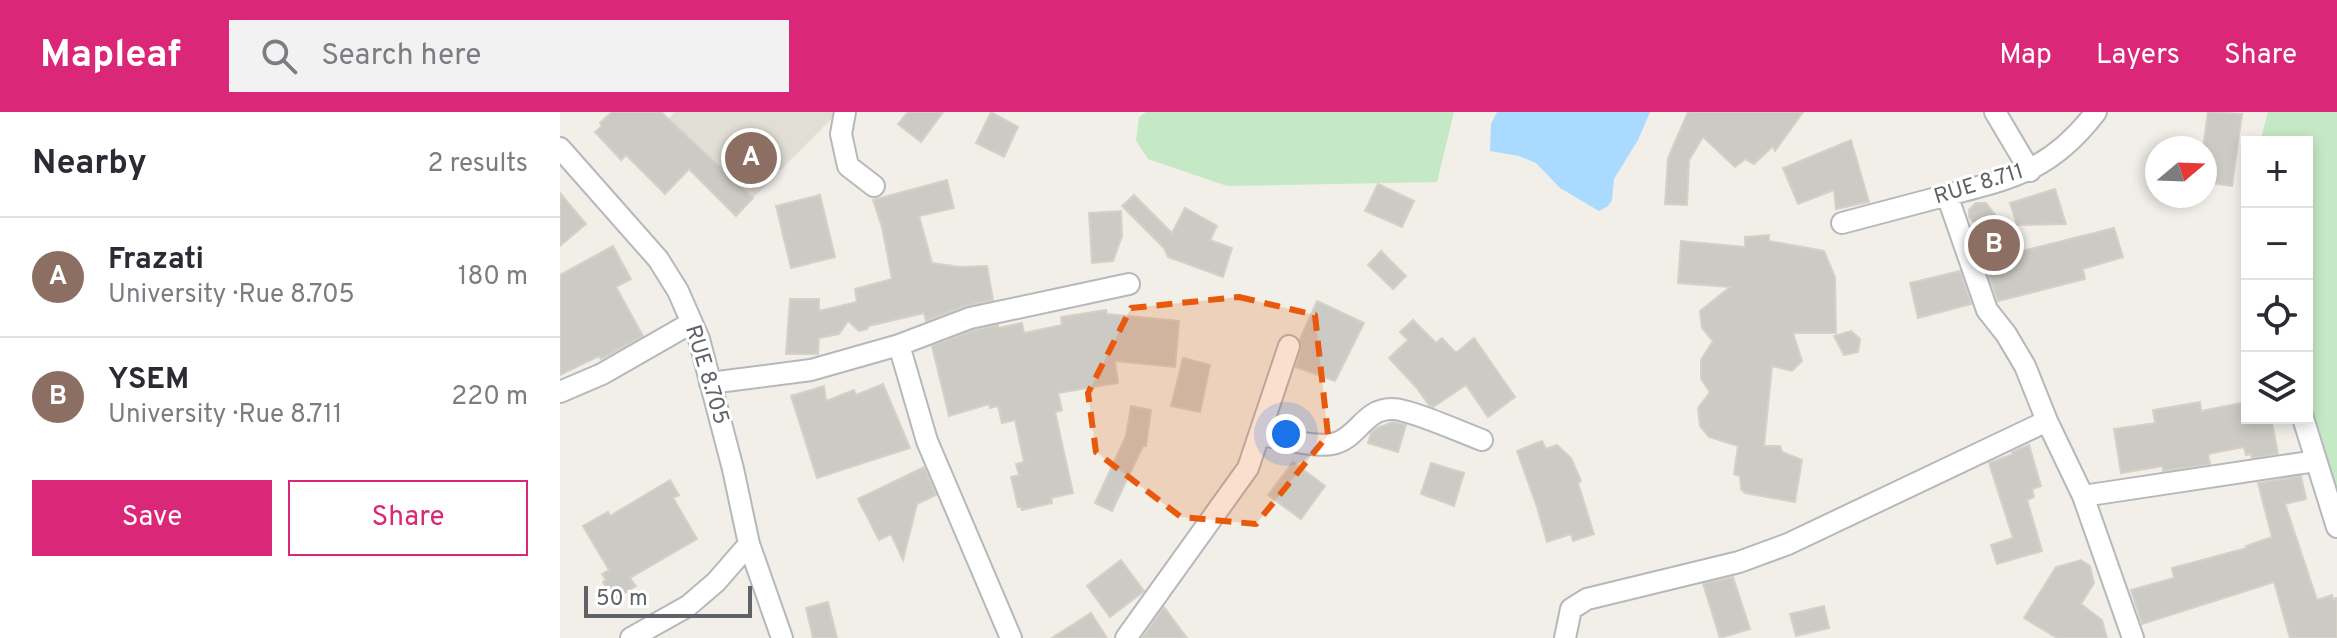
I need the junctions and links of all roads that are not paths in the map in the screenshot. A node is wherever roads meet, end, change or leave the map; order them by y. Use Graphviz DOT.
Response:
graph roads {
  1 [pos="845,112"];
  2 [pos="1995,112"];
  3 [pos="2096,112"];
  4 [pos="560,148"];
  5 [pos="2030,171"];
  6 [pos="874,186"];
  7 [pos="1947,195"];
  8 [pos="1842,223"];
  9 [pos="1129,284"];
  10 [pos="691,323"];
  11 [pos="899,345"];
  12 [pos="1289,346"];
  13 [pos="710,383"];
  14 [pos="560,392"];
  15 [pos="2047,421"];
  16 [pos="2305,424"];
  17 [pos="1261,435"];
  18 [pos="1482,440"];
  19 [pos="2316,461"];
  20 [pos="2083,496"];
  21 [pos="2337,527"];
  22 [pos="749,544"];
  23 [pos="631,638"];
  24 [pos="782,638"];
  25 [pos="1011,638"];
  26 [pos="1126,638"];
  27 [pos="1565,638"];
  28 [pos="2133,638"];
  1 -- 6 [label="street"];
  2 -- 5 [label="street"];
  3 -- 5 [label="street, RUE 8.711"];
  4 -- 10 [label="street, RUE 8.705"];
  5 -- 7 [label="street, RUE 8.711"];
  7 -- 8 [label="street, RUE 8.711"];
  7 -- 15 [label="street"];
  9 -- 11 [label="street"];
  10 -- 13 [label="street, RUE 8.705"];
  10 -- 14 [label="street"];
  11 -- 13 [label="street"];
  11 -- 25 [label="street"];
  12 -- 17 [label="street"];
  13 -- 22 [label="street, RUE 8.705"];
  15 -- 20 [label="street"];
  15 -- 27 [label="street"];
  16 -- 19 [label="street"];
  17 -- 18 [label="street"];
  17 -- 26 [label="street"];
  19 -- 20 [label="street"];
  19 -- 21 [label="street"];
  20 -- 28 [label="street"];
  22 -- 23 [label="street"];
  22 -- 24 [label="street, RUE 8.705"];
}
